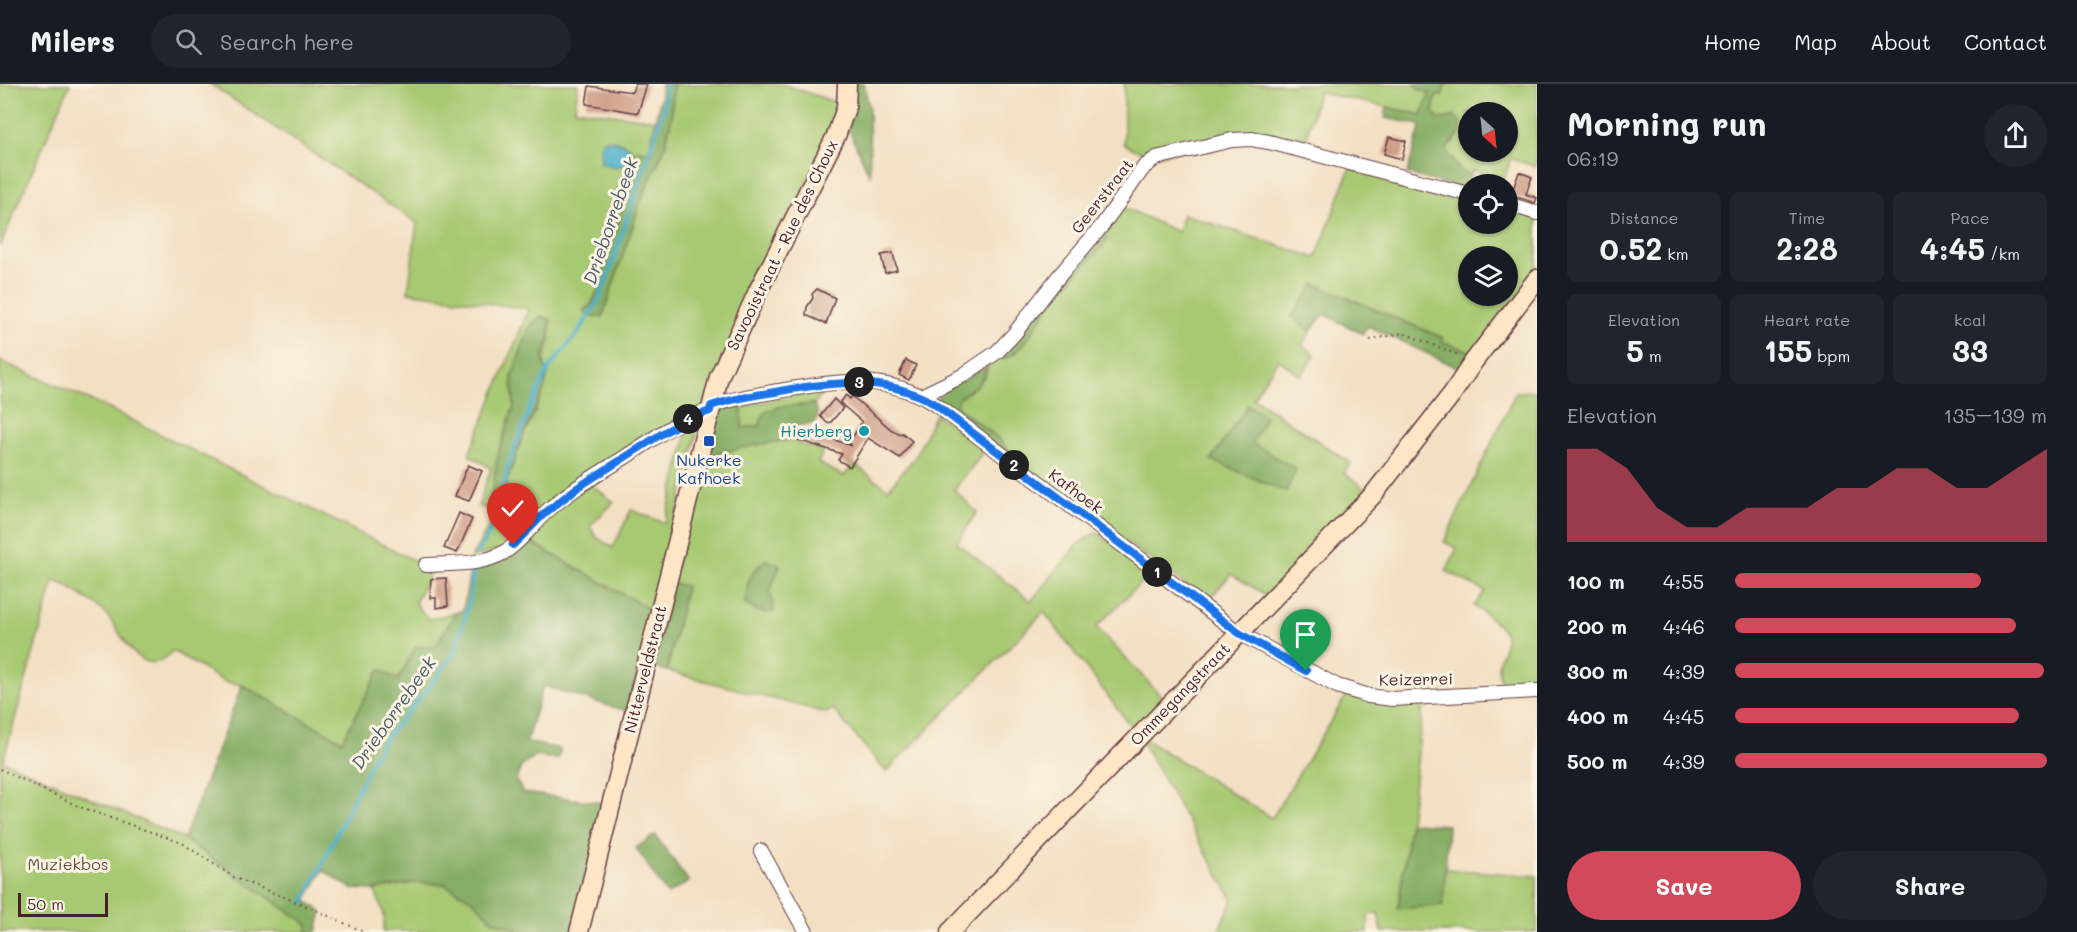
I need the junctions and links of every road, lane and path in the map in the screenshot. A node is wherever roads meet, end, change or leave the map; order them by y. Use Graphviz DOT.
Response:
graph roads {
  1 [pos="848,84"];
  2 [pos="1458,191"];
  3 [pos="1518,207"];
  4 [pos="1537,213"];
  5 [pos="1537,279"];
  6 [pos="1370,340"];
  7 [pos="1474,361"];
  8 [pos="921,396"];
  9 [pos="711,408"];
  10 [pos="426,564"];
  11 [pos="1239,633"];
  12 [pos="1537,691"];
  13 [pos="0,769"];
  14 [pos="761,851"];
  15 [pos="364,932"];
  16 [pos="579,932"];
  17 [pos="806,932"];
  18 [pos="950,932"];
  1 -- 9 [label="main road, Savooistraat - Rue des Choux"];
  2 -- 8 [label="street, Geerstraat"];
  3 -- 4 [label="street"];
  5 -- 7 [label="main road, Ommegangstraat"];
  6 -- 7 [label="path"];
  7 -- 11 [label="main road, Ommegangstraat"];
  8 -- 9 [label="street, Kafhoek"];
  8 -- 11 [label="street, Kafhoek"];
  9 -- 10 [label="street"];
  9 -- 16 [label="main road, Nitterveldstraat"];
  11 -- 12 [label="street, Keizerrei"];
  11 -- 18 [label="main road, Ommegangstraat"];
  13 -- 15 [label="path"];
  14 -- 17 [label="street"];
}
